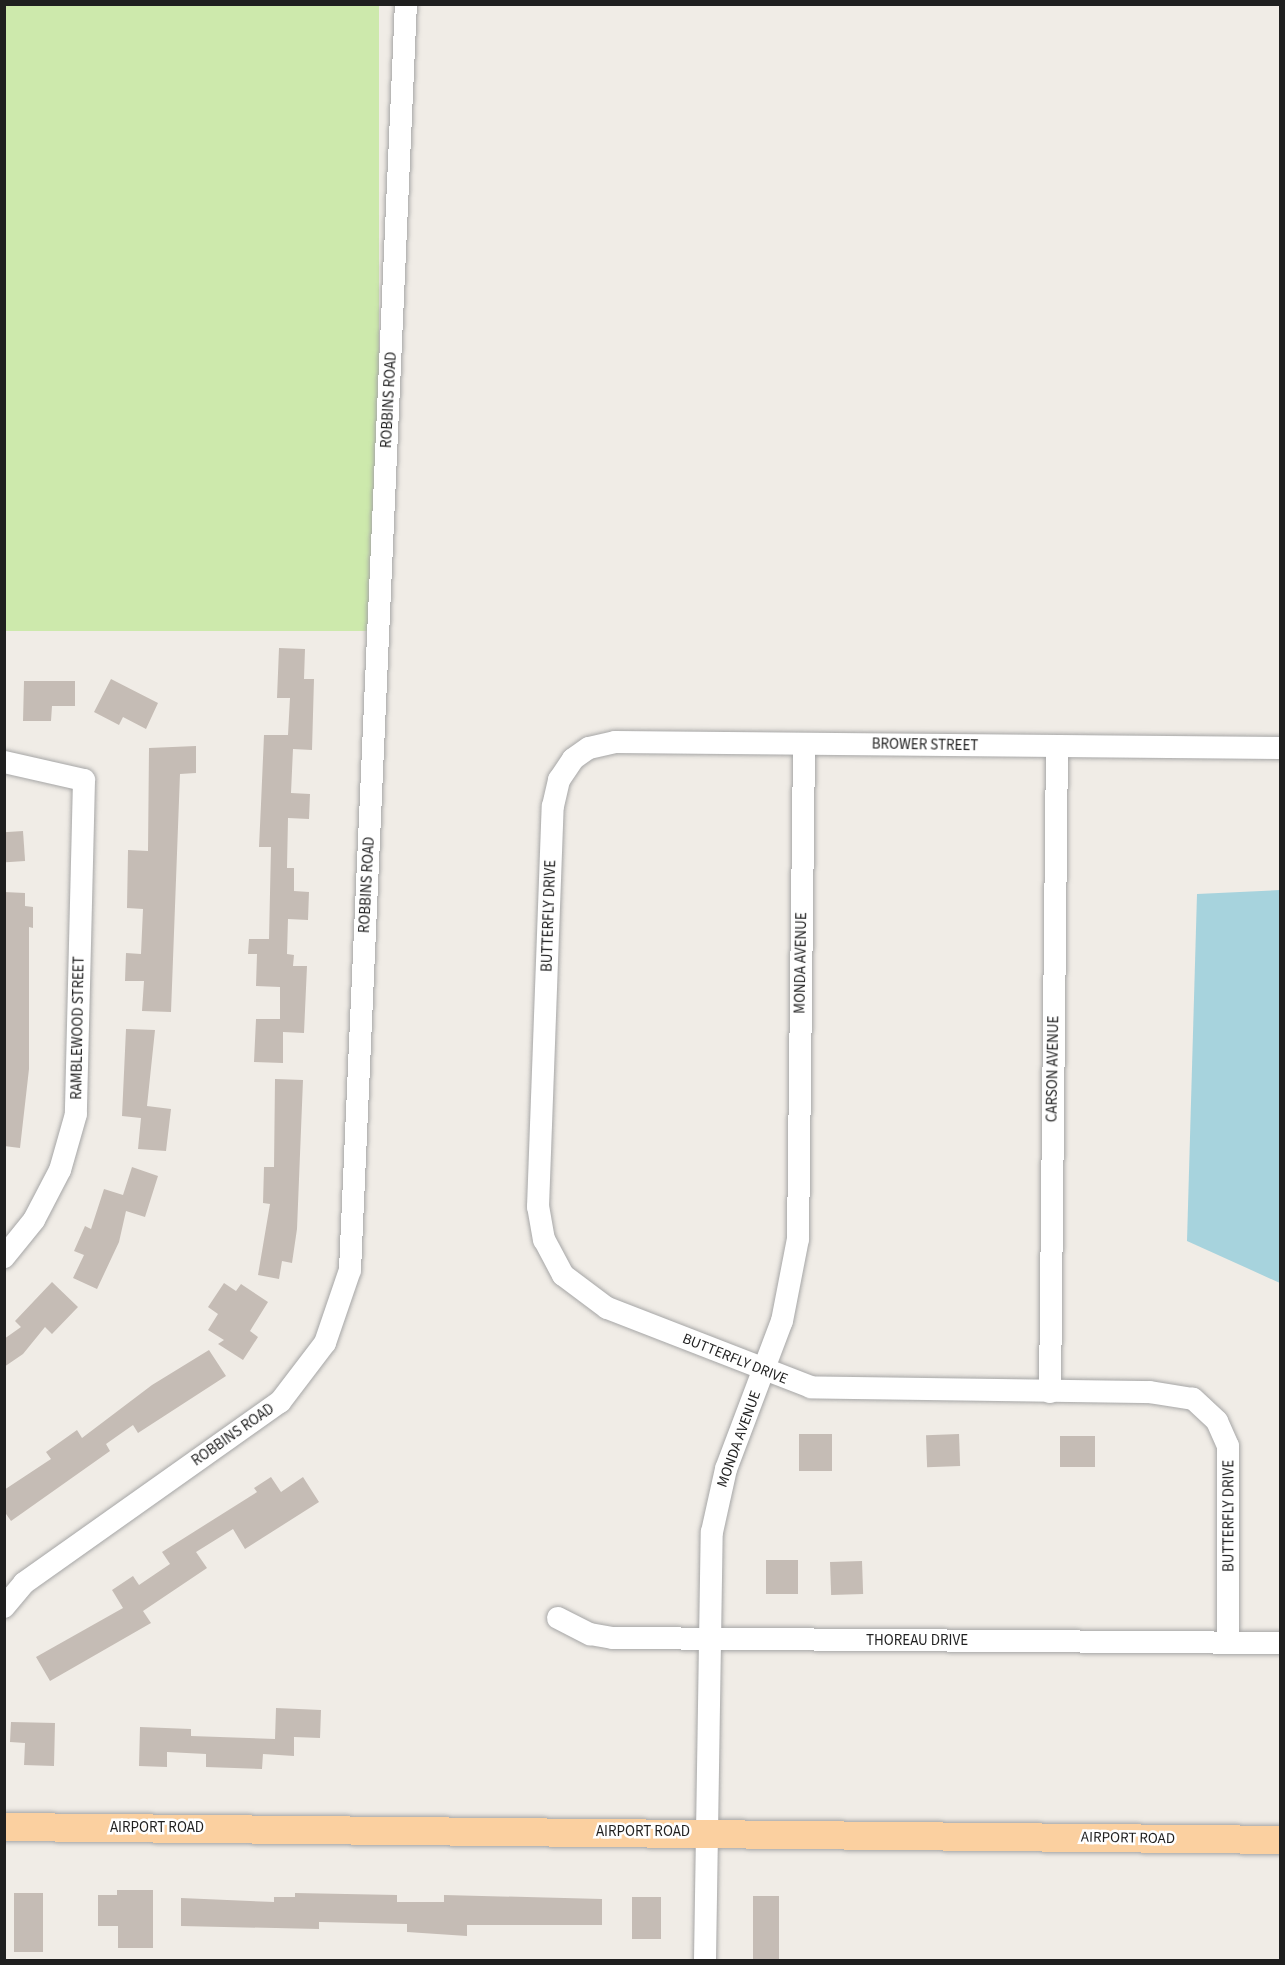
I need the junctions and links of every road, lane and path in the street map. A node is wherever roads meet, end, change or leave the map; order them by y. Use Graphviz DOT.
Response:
graph roads {
  1 [pos="406,4"];
  2 [pos="804,744"];
  3 [pos="1057,746"];
  4 [pos="1281,747"];
  5 [pos="573,759"];
  6 [pos="4,762"];
  7 [pos="4,1257"];
  8 [pos="764,1372"];
  9 [pos="1050,1392"];
  10 [pos="4,1607"];
  11 [pos="558,1618"];
  12 [pos="709,1640"];
  13 [pos="1228,1643"];
  14 [pos="1281,1643"];
  15 [pos="4,1827"];
  16 [pos="706,1833"];
  17 [pos="1281,1840"];
  18 [pos="705,1960"];
  1 -- 10 [label="street, ROBBINS ROAD"];
  2 -- 3 [label="street, BROWER STREET"];
  2 -- 5 [label="street, BROWER STREET"];
  2 -- 8 [label="street, MONDA AVENUE"];
  3 -- 4 [label="street, BROWER STREET"];
  3 -- 9 [label="street, CARSON AVENUE"];
  5 -- 8 [label="street, BUTTERFLY DRIVE"];
  6 -- 7 [label="street, RAMBLEWOOD STREET"];
  8 -- 9 [label="street, BUTTERFLY DRIVE"];
  8 -- 12 [label="street, MONDA AVENUE"];
  9 -- 13 [label="street, BUTTERFLY DRIVE"];
  11 -- 12 [label="street, THOREAU DRIVE"];
  12 -- 13 [label="street, THOREAU DRIVE"];
  12 -- 16 [label="street, MONDA AVENUE"];
  13 -- 14 [label="street, THOREAU DRIVE"];
  15 -- 16 [label="main road, AIRPORT ROAD"];
  16 -- 17 [label="main road, AIRPORT ROAD"];
  16 -- 18 [label="street, MONDA AVENUE"];
}
